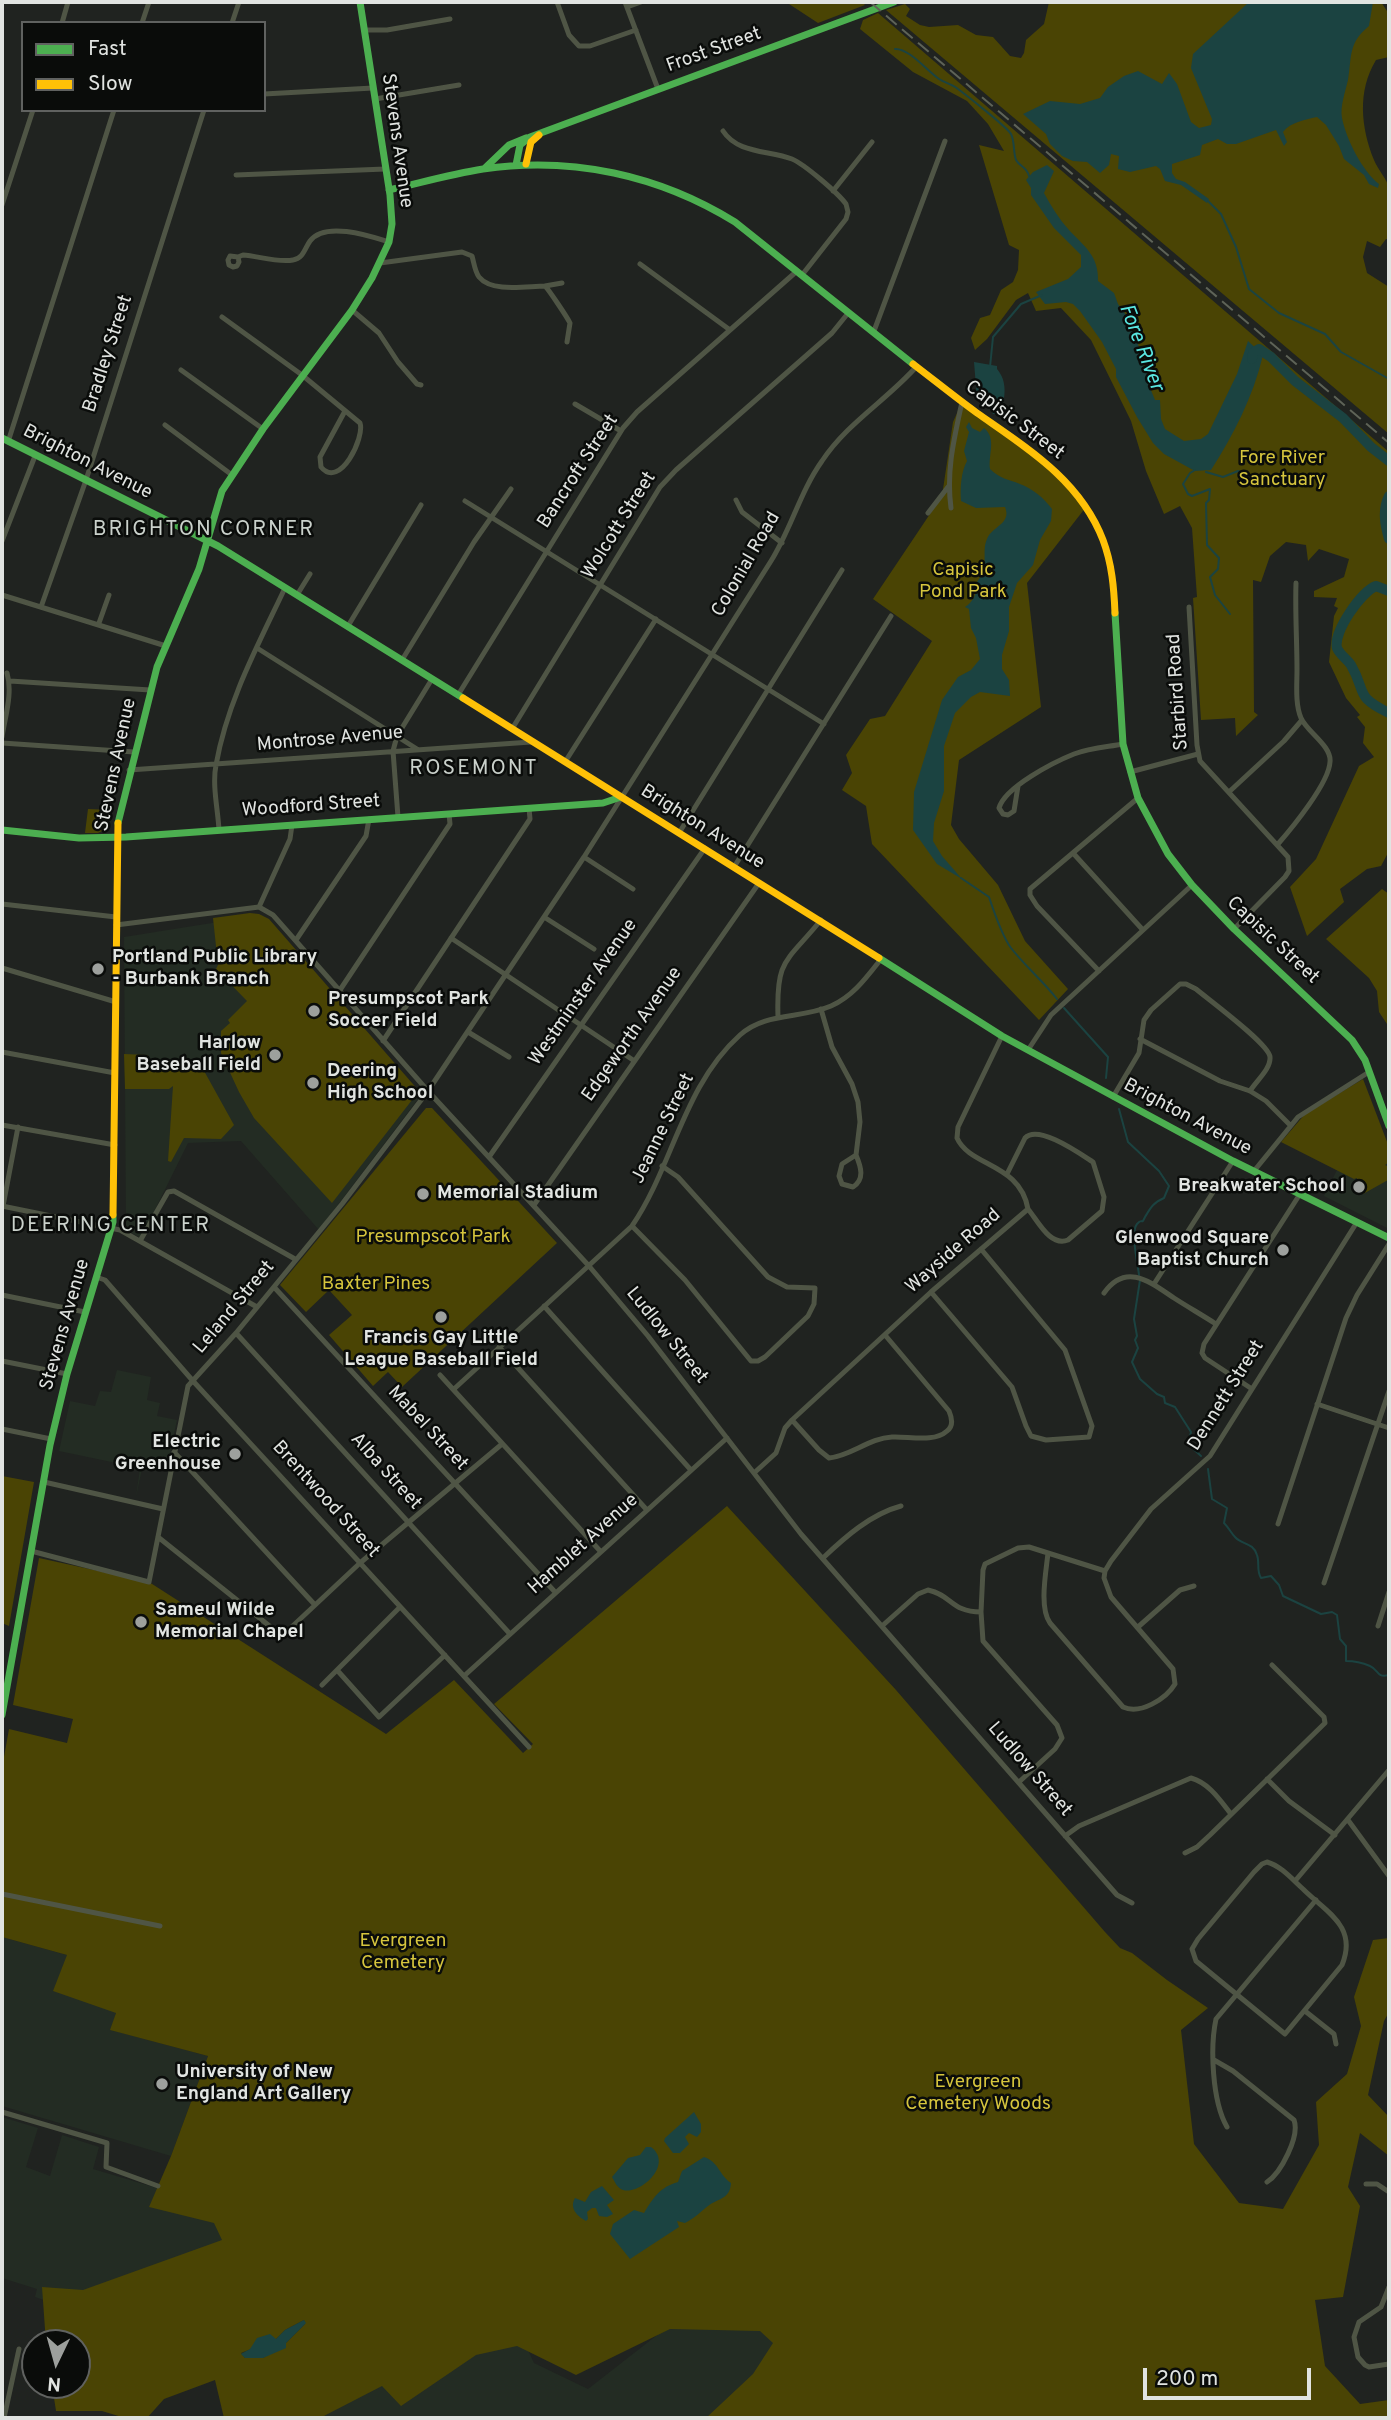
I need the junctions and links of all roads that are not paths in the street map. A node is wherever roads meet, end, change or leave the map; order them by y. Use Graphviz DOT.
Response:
graph roads {
  1 [pos="68,2"];
  2 [pos="149,2"];
  3 [pos="239,2"];
  4 [pos="360,2"];
  5 [pos="557,2"];
  6 [pos="641,2"];
  7 [pos="894,2"];
  8 [pos="626,4"];
  9 [pos="450,19"];
  10 [pos="63,21"];
  11 [pos="143,21"];
  12 [pos="233,21"];
  13 [pos="365,30"];
  14 [pos="636,30"];
  15 [pos="459,85"];
  16 [pos="373,88"];
  17 [pos="658,89"];
  18 [pos="266,94"];
  19 [pos="375,99"];
  20 [pos="32,112"];
  21 [pos="113,112"];
  22 [pos="203,112"];
  23 [pos="545,131"];
  24 [pos="723,131"];
  25 [pos="530,137"];
  26 [pos="945,141"];
  27 [pos="872,142"];
  28 [pos="526,164"];
  29 [pos="516,165"];
  30 [pos="386,169"];
  31 [pos="484,169"];
  32 [pos="236,175"];
  33 [pos="389,190"];
  34 [pos="833,191"];
  35 [pos="2,205"];
  36 [pos="389,242"];
  37 [pos="238,257"];
  38 [pos="380,263"];
  39 [pos="640,264"];
  40 [pos="800,273"];
  41 [pos="562,283"];
  42 [pos="545,286"];
  43 [pos="352,310"];
  44 [pos="849,312"];
  45 [pos="222,317"];
  46 [pos="730,330"];
  47 [pos="874,331"];
  48 [pos="568,342"];
  49 [pos="917,366"];
  50 [pos="181,370"];
  51 [pos="302,375"];
  52 [pos="421,385"];
  53 [pos="962,402"];
  54 [pos="575,404"];
  55 [pos="345,411"];
  56 [pos="165,425"];
  57 [pos="263,429"];
  58 [pos="621,431"];
  59 [pos="5,440"];
  60 [pos="35,456"];
  61 [pos="232,475"];
  62 [pos="86,480"];
  63 [pos="948,488"];
  64 [pos="510,489"];
  65 [pos="736,500"];
  66 [pos="465,501"];
  67 [pos="421,505"];
  68 [pos="951,508"];
  69 [pos="928,513"];
  70 [pos="491,517"];
  71 [pos="2,541"];
  72 [pos="209,541"];
  73 [pos="782,543"];
  74 [pos="546,551"];
  75 [pos="842,570"];
  76 [pos="310,574"];
  77 [pos="1296,583"];
  78 [pos="600,585"];
  79 [pos="285,588"];
  80 [pos="2,595"];
  81 [pos="109,595"];
  82 [pos="297,595"];
  83 [pos="41,607"];
  84 [pos="1189,607"];
  85 [pos="891,616"];
  86 [pos="656,619"];
  87 [pos="99,623"];
  88 [pos="348,626"];
  89 [pos="166,646"];
  90 [pos="257,648"];
  91 [pos="712,654"];
  92 [pos="402,660"];
  93 [pos="7,673"];
  94 [pos="432,679"];
  95 [pos="10,681"];
  96 [pos="150,690"];
  97 [pos="769,690"];
  98 [pos="458,695"];
  99 [pos="1302,720"];
  100 [pos="824,724"];
  101 [pos="512,729"];
  102 [pos="397,736"];
  103 [pos="2,737"];
  104 [pos="533,742"];
  105 [pos="2,743"];
  106 [pos="1123,744"];
  107 [pos="417,749"];
  108 [pos="393,751"];
  109 [pos="134,752"];
  110 [pos="1198,754"];
  111 [pos="565,762"];
  112 [pos="216,765"];
  113 [pos="129,770"];
  114 [pos="1130,772"];
  115 [pos="1018,786"];
  116 [pos="1230,791"];
  117 [pos="621,797"];
  118 [pos="1138,798"];
  119 [pos="529,808"];
  120 [pos="449,814"];
  121 [pos="398,817"];
  122 [pos="369,819"];
  123 [pos="292,825"];
  124 [pos="2,830"];
  125 [pos="219,830"];
  126 [pos="680,832"];
  127 [pos="117,837"];
  128 [pos="1278,844"];
  129 [pos="705,848"];
  130 [pos="1073,853"];
  131 [pos="584,857"];
  132 [pos="734,867"];
  133 [pos="759,883"];
  134 [pos="1192,885"];
  135 [pos="633,889"];
  136 [pos="2,904"];
  137 [pos="259,907"];
  138 [pos="544,917"];
  139 [pos="821,920"];
  140 [pos="116,921"];
  141 [pos="1142,929"];
  142 [pos="1234,929"];
  143 [pos="450,939"];
  144 [pos="296,940"];
  145 [pos="594,949"];
  146 [pos="881,959"];
  147 [pos="2,968"];
  148 [pos="1099,971"];
  149 [pos="507,975"];
  150 [pos="340,990"];
  151 [pos="116,1002"];
  152 [pos="821,1009"];
  153 [pos="778,1017"];
  154 [pos="580,1025"];
  155 [pos="468,1032"];
  156 [pos="1002,1036"];
  157 [pos="1140,1040"];
  158 [pos="383,1041"];
  159 [pos="1028,1051"];
  160 [pos="2,1052"];
  161 [pos="509,1057"];
  162 [pos="633,1060"];
  163 [pos="1369,1072"];
  164 [pos="115,1073"];
  165 [pos="428,1091"];
  166 [pos="1250,1091"];
  167 [pos="1113,1097"];
  168 [pos="2,1125"];
  169 [pos="1290,1125"];
  170 [pos="1389,1126"];
  171 [pos="18,1127"];
  172 [pos="115,1146"];
  173 [pos="856,1155"];
  174 [pos="489,1157"];
  175 [pos="1233,1161"];
  176 [pos="662,1166"];
  177 [pos="1254,1171"];
  178 [pos="1007,1174"];
  179 [pos="1300,1195"];
  180 [pos="534,1205"];
  181 [pos="3,1206"];
  182 [pos="1028,1209"];
  183 [pos="1357,1222"];
  184 [pos="632,1226"];
  185 [pos="112,1228"];
  186 [pos="140,1241"];
  187 [pos="1389,1241"];
  188 [pos="981,1250"];
  189 [pos="295,1259"];
  190 [pos="589,1266"];
  191 [pos="96,1277"];
  192 [pos="1154,1284"];
  193 [pos="274,1287"];
  194 [pos="932,1292"];
  195 [pos="1104,1293"];
  196 [pos="2,1295"];
  197 [pos="544,1306"];
  198 [pos="257,1307"];
  199 [pos="85,1311"];
  200 [pos="1216,1324"];
  201 [pos="236,1333"];
  202 [pos="885,1335"];
  203 [pos="499,1348"];
  204 [pos="2,1361"];
  205 [pos="67,1374"];
  206 [pos="440,1375"];
  207 [pos="194,1381"];
  208 [pos="454,1389"];
  209 [pos="1252,1389"];
  210 [pos="1389,1391"];
  211 [pos="1317,1404"];
  212 [pos="792,1420"];
  213 [pos="1378,1424"];
  214 [pos="1389,1428"];
  215 [pos="2,1430"];
  216 [pos="51,1438"];
  217 [pos="727,1438"];
  218 [pos="502,1444"];
  219 [pos="174,1452"];
  220 [pos="690,1469"];
  221 [pos="754,1473"];
  222 [pos="44,1482"];
  223 [pos="455,1483"];
  224 [pos="901,1506"];
  225 [pos="163,1509"];
  226 [pos="646,1510"];
  227 [pos="410,1523"];
  228 [pos="1278,1524"];
  229 [pos="158,1537"];
  230 [pos="31,1551"];
  231 [pos="601,1552"];
  232 [pos="1048,1553"];
  233 [pos="823,1558"];
  234 [pos="360,1563"];
  235 [pos="1105,1571"];
  236 [pos="1324,1583"];
  237 [pos="1194,1586"];
  238 [pos="555,1592"];
  239 [pos="1389,1592"];
  240 [pos="315,1605"];
  241 [pos="400,1607"];
  242 [pos="981,1612"];
  243 [pos="882,1626"];
  244 [pos="1378,1626"];
  245 [pos="1138,1627"];
  246 [pos="510,1634"];
  247 [pos="445,1655"];
  248 [pos="1272,1665"];
  249 [pos="337,1670"];
  250 [pos="464,1676"];
  251 [pos="322,1685"];
  252 [pos="2,1715"];
  253 [pos="529,1748"];
  254 [pos="1389,1770"];
  255 [pos="1267,1779"];
  256 [pos="1019,1782"];
  257 [pos="1231,1814"];
  258 [pos="1348,1820"];
  259 [pos="1335,1835"];
  260 [pos="1065,1836"];
  261 [pos="1185,1853"];
  262 [pos="1389,1876"];
  263 [pos="1296,1881"];
  264 [pos="2,1894"];
  265 [pos="1316,1900"];
  266 [pos="1132,1903"];
  267 [pos="160,1926"];
  268 [pos="1236,1993"];
  269 [pos="1306,2011"];
  270 [pos="1336,2044"];
  271 [pos="1214,2060"];
  272 [pos="2,2112"];
  273 [pos="1227,2127"];
  274 [pos="1267,2182"];
  275 [pos="1366,2184"];
  276 [pos="158,2186"];
  277 [pos="1389,2192"];
  278 [pos="1389,2287"];
  279 [pos="19,2349"];
  280 [pos="1389,2364"];
  281 [pos="4,2418"];
  1 -- 10 [label="street"];
  2 -- 11 [label="street"];
  3 -- 12 [label="street"];
  4 -- 13 [label="main road, Stevens Avenue"];
  5 -- 14 [label="street"];
  6 -- 8 [label="street"];
  7 -- 17 [label="main road, Frost Street"];
  8 -- 14 [label="street"];
  9 -- 13 [label="street"];
  13 -- 16 [label="main road, Stevens Avenue"];
  14 -- 17 [label="street"];
  15 -- 19 [label="street"];
  16 -- 18 [label="street"];
  16 -- 19 [label="main road, Stevens Avenue"];
  17 -- 23 [label="main road, Frost Street"];
  19 -- 30 [label="main road, Stevens Avenue"];
  20 -- 35 [label="street"];
  21 -- 59 [label="street"];
  22 -- 62 [label="street, Bradley Street"];
  23 -- 25 [label="main road, Frost Street"];
  23 -- 28 [label="main road"];
  24 -- 34 [label="street, Bancroft Street"];
  25 -- 29 [label="main road"];
  25 -- 31 [label="main road, Frost Street"];
  26 -- 47 [label="street"];
  27 -- 34 [label="street"];
  28 -- 29 [label="main road, Capisic Street"];
  28 -- 40 [label="main road, Capisic Street"];
  29 -- 31 [label="main road, Capisic Street"];
  30 -- 32 [label="street"];
  30 -- 33 [label="main road, Stevens Avenue"];
  31 -- 33 [label="main road, Capisic Street"];
  33 -- 36 [label="main road, Stevens Avenue"];
  34 -- 40 [label="street, Bancroft Street"];
  36 -- 37 [label="street"];
  36 -- 38 [label="main road, Stevens Avenue"];
  38 -- 42 [label="street"];
  38 -- 43 [label="main road, Stevens Avenue"];
  39 -- 46 [label="street"];
  40 -- 44 [label="main road, Capisic Street"];
  40 -- 46 [label="street, Bancroft Street"];
  41 -- 42 [label="street"];
  42 -- 48 [label="street"];
  43 -- 51 [label="main road, Stevens Avenue"];
  43 -- 52 [label="street"];
  44 -- 47 [label="main road, Capisic Street"];
  44 -- 78 [label="street, Wolcott Street"];
  45 -- 51 [label="street"];
  46 -- 58 [label="street, Bancroft Street"];
  47 -- 49 [label="main road, Capisic Street"];
  49 -- 53 [label="main road, Capisic Street"];
  49 -- 73 [label="street, Colonial Road"];
  50 -- 57 [label="street"];
  51 -- 55 [label="street"];
  51 -- 57 [label="main road, Stevens Avenue"];
  53 -- 63 [label="street"];
  53 -- 106 [label="main road, Capisic Street"];
  54 -- 58 [label="street"];
  55 -- 55 [label="street"];
  56 -- 61 [label="street"];
  57 -- 61 [label="main road, Stevens Avenue"];
  58 -- 74 [label="street, Bancroft Street"];
  59 -- 60 [label="main road, Brighton Avenue"];
  60 -- 62 [label="main road, Brighton Avenue"];
  60 -- 71 [label="street"];
  61 -- 72 [label="main road, Stevens Avenue"];
  62 -- 72 [label="main road, Brighton Avenue"];
  62 -- 83 [label="street, Bradley Street"];
  63 -- 68 [label="street"];
  63 -- 69 [label="street"];
  64 -- 70 [label="street"];
  65 -- 73 [label="street"];
  66 -- 70 [label="street"];
  67 -- 88 [label="street"];
  70 -- 74 [label="street"];
  70 -- 92 [label="street"];
  72 -- 79 [label="main road, Brighton Avenue"];
  72 -- 89 [label="main road, Stevens Avenue"];
  73 -- 91 [label="street, Colonial Road"];
  74 -- 78 [label="street"];
  74 -- 98 [label="street, Bancroft Street"];
  75 -- 97 [label="street"];
  76 -- 82 [label="street"];
  77 -- 99 [label="street"];
  78 -- 86 [label="street"];
  78 -- 101 [label="street, Wolcott Street"];
  79 -- 82 [label="main road, Brighton Avenue"];
  79 -- 90 [label="street"];
  80 -- 83 [label="street"];
  81 -- 87 [label="street"];
  82 -- 88 [label="main road, Brighton Avenue"];
  83 -- 87 [label="street"];
  84 -- 110 [label="street, Starbird Road"];
  85 -- 100 [label="street"];
  86 -- 91 [label="street"];
  86 -- 111 [label="street"];
  87 -- 89 [label="street"];
  88 -- 92 [label="main road, Brighton Avenue"];
  89 -- 96 [label="main road, Stevens Avenue"];
  90 -- 102 [label="street"];
  90 -- 112 [label="street"];
  91 -- 97 [label="street"];
  91 -- 117 [label="street, Colonial Road"];
  92 -- 94 [label="main road, Brighton Avenue"];
  93 -- 95 [label="street"];
  94 -- 98 [label="main road, Brighton Avenue"];
  94 -- 102 [label="street"];
  95 -- 96 [label="street"];
  95 -- 103 [label="street"];
  96 -- 109 [label="main road, Stevens Avenue"];
  97 -- 100 [label="street"];
  97 -- 126 [label="street"];
  98 -- 101 [label="main road, Brighton Avenue"];
  99 -- 116 [label="street"];
  99 -- 128 [label="street"];
  100 -- 132 [label="street"];
  101 -- 104 [label="main road, Brighton Avenue"];
  102 -- 107 [label="street"];
  102 -- 108 [label="street"];
  104 -- 107 [label="street, Montrose Avenue"];
  104 -- 111 [label="main road, Brighton Avenue"];
  105 -- 109 [label="street"];
  106 -- 114 [label="main road, Capisic Street"];
  106 -- 115 [label="street"];
  107 -- 108 [label="street, Montrose Avenue"];
  108 -- 112 [label="street, Montrose Avenue"];
  108 -- 121 [label="street"];
  109 -- 113 [label="main road, Stevens Avenue"];
  110 -- 114 [label="street"];
  110 -- 116 [label="street, Starbird Road"];
  111 -- 117 [label="main road, Brighton Avenue"];
  112 -- 113 [label="street, Montrose Avenue"];
  112 -- 125 [label="street"];
  113 -- 127 [label="main road, Stevens Avenue"];
  114 -- 118 [label="main road, Capisic Street"];
  115 -- 115 [label="street"];
  116 -- 128 [label="street, Starbird Road"];
  117 -- 119 [label="main road, Woodford Street"];
  117 -- 126 [label="main road, Brighton Avenue"];
  117 -- 131 [label="street, Colonial Road"];
  118 -- 130 [label="street"];
  118 -- 134 [label="main road, Capisic Street"];
  119 -- 120 [label="main road, Woodford Street"];
  119 -- 143 [label="street"];
  120 -- 121 [label="main road, Woodford Street"];
  120 -- 150 [label="street"];
  121 -- 122 [label="main road, Woodford Street"];
  122 -- 123 [label="main road, Woodford Street"];
  122 -- 144 [label="street"];
  123 -- 125 [label="main road, Woodford Street"];
  123 -- 137 [label="street"];
  124 -- 127 [label="main road, Woodford Street"];
  125 -- 127 [label="main road, Woodford Street"];
  126 -- 129 [label="main road, Brighton Avenue"];
  127 -- 140 [label="main road, Stevens Avenue"];
  128 -- 142 [label="street, Starbird Road"];
  129 -- 132 [label="main road, Brighton Avenue"];
  129 -- 154 [label="street, Westminster Avenue"];
  130 -- 141 [label="street"];
  130 -- 148 [label="street"];
  131 -- 135 [label="street"];
  131 -- 138 [label="street, Colonial Road"];
  132 -- 133 [label="main road, Brighton Avenue"];
  133 -- 139 [label="main road, Brighton Avenue"];
  133 -- 162 [label="street, Edgeworth Avenue"];
  134 -- 141 [label="street"];
  134 -- 142 [label="main road, Capisic Street"];
  136 -- 140 [label="street"];
  137 -- 140 [label="street"];
  137 -- 144 [label="street, Ludlow Street"];
  138 -- 145 [label="street"];
  138 -- 149 [label="street, Leland Street"];
  139 -- 146 [label="main road, Brighton Avenue"];
  139 -- 153 [label="street"];
  140 -- 151 [label="main road, Stevens Avenue"];
  141 -- 148 [label="street"];
  142 -- 163 [label="main road, Capisic Street"];
  143 -- 149 [label="street"];
  143 -- 158 [label="street"];
  144 -- 150 [label="street, Ludlow Street"];
  146 -- 152 [label="street, Jeanne Street"];
  146 -- 156 [label="main road, Brighton Avenue"];
  147 -- 151 [label="street"];
  148 -- 159 [label="street"];
  149 -- 154 [label="street"];
  149 -- 155 [label="street, Leland Street"];
  150 -- 158 [label="street, Ludlow Street"];
  151 -- 164 [label="main road, Stevens Avenue"];
  152 -- 153 [label="street, Jeanne Street"];
  152 -- 173 [label="street"];
  153 -- 176 [label="street, Jeanne Street"];
  154 -- 162 [label="street"];
  154 -- 174 [label="street, Westminster Avenue"];
  155 -- 161 [label="street"];
  155 -- 165 [label="street, Leland Street"];
  156 -- 159 [label="main road, Brighton Avenue"];
  156 -- 178 [label="street, Wayside Road"];
  157 -- 166 [label="street"];
  157 -- 166 [label="street"];
  157 -- 167 [label="street"];
  158 -- 165 [label="street, Ludlow Street"];
  159 -- 167 [label="main road, Brighton Avenue"];
  160 -- 164 [label="street"];
  162 -- 180 [label="street, Edgeworth Avenue"];
  163 -- 169 [label="street"];
  163 -- 170 [label="main road, Capisic Street"];
  164 -- 172 [label="main road, Stevens Avenue"];
  165 -- 174 [label="street, Ludlow Street"];
  165 -- 189 [label="street, Leland Street"];
  166 -- 169 [label="street"];
  167 -- 175 [label="main road, Brighton Avenue"];
  168 -- 171 [label="street"];
  169 -- 177 [label="street"];
  171 -- 172 [label="street"];
  171 -- 181 [label="street"];
  172 -- 185 [label="main road, Stevens Avenue"];
  173 -- 173 [label="street"];
  174 -- 180 [label="street, Ludlow Street"];
  175 -- 177 [label="main road, Brighton Avenue"];
  175 -- 192 [label="street"];
  176 -- 184 [label="street, Jeanne Street"];
  176 -- 184 [label="street"];
  177 -- 179 [label="main road, Brighton Avenue"];
  178 -- 182 [label="street, Wayside Road"];
  178 -- 182 [label="street"];
  179 -- 183 [label="main road, Brighton Avenue"];
  179 -- 200 [label="street"];
  180 -- 190 [label="street, Ludlow Street"];
  181 -- 185 [label="street"];
  182 -- 188 [label="street, Wayside Road"];
  183 -- 187 [label="main road, Brighton Avenue"];
  183 -- 209 [label="street, Dennett Street"];
  184 -- 190 [label="street, Jeanne Street"];
  185 -- 186 [label="street"];
  185 -- 191 [label="main road, Stevens Avenue"];
  186 -- 189 [label="street"];
  186 -- 198 [label="street"];
  187 -- 211 [label="street"];
  188 -- 194 [label="street, Wayside Road"];
  188 -- 194 [label="street"];
  189 -- 193 [label="street, Leland Street"];
  190 -- 197 [label="street, Jeanne Street"];
  190 -- 217 [label="street, Ludlow Street"];
  191 -- 199 [label="main road, Stevens Avenue"];
  191 -- 207 [label="street, Brentwood Street"];
  192 -- 195 [label="street"];
  192 -- 200 [label="street"];
  193 -- 198 [label="street, Leland Street"];
  193 -- 223 [label="street, Mabel Street"];
  194 -- 202 [label="street, Wayside Road"];
  196 -- 199 [label="street"];
  197 -- 203 [label="street, Jeanne Street"];
  197 -- 220 [label="street"];
  198 -- 201 [label="street, Leland Street"];
  199 -- 205 [label="main road, Stevens Avenue"];
  200 -- 209 [label="street"];
  201 -- 207 [label="street, Leland Street"];
  201 -- 227 [label="street, Alba Street"];
  202 -- 212 [label="street, Wayside Road"];
  202 -- 212 [label="street"];
  203 -- 208 [label="street, Jeanne Street"];
  203 -- 226 [label="street"];
  204 -- 205 [label="street"];
  205 -- 216 [label="main road, Stevens Avenue"];
  206 -- 208 [label="street"];
  207 -- 219 [label="street, Leland Street"];
  207 -- 234 [label="street, Brentwood Street"];
  208 -- 218 [label="street"];
  209 -- 235 [label="street, Dennett Street"];
  210 -- 213 [label="street"];
  211 -- 213 [label="street"];
  211 -- 228 [label="street"];
  212 -- 221 [label="street, Wayside Road"];
  213 -- 214 [label="street"];
  213 -- 236 [label="street"];
  215 -- 216 [label="street"];
  216 -- 222 [label="main road, Stevens Avenue"];
  217 -- 220 [label="street, Hamblet Avenue"];
  217 -- 221 [label="street, Ludlow Street"];
  218 -- 223 [label="street"];
  218 -- 231 [label="street"];
  219 -- 225 [label="street, Leland Street"];
  219 -- 240 [label="street"];
  220 -- 226 [label="street, Hamblet Avenue"];
  221 -- 233 [label="street, Ludlow Street"];
  222 -- 225 [label="street"];
  222 -- 230 [label="main road, Stevens Avenue"];
  223 -- 227 [label="street"];
  223 -- 238 [label="street, Mabel Street"];
  224 -- 233 [label="street"];
  225 -- 229 [label="street, Leland Street"];
  226 -- 231 [label="street, Hamblet Avenue"];
  227 -- 234 [label="street"];
  227 -- 246 [label="street, Alba Street"];
  229 -- 230 [label="street, Leland Street"];
  229 -- 240 [label="street"];
  230 -- 252 [label="main road, Stevens Avenue"];
  231 -- 238 [label="street, Hamblet Avenue"];
  232 -- 235 [label="street"];
  232 -- 242 [label="street"];
  232 -- 245 [label="street"];
  233 -- 243 [label="street, Ludlow Street"];
  234 -- 240 [label="street"];
  234 -- 241 [label="street, Brentwood Street"];
  235 -- 245 [label="street"];
  237 -- 245 [label="street"];
  238 -- 246 [label="street, Hamblet Avenue"];
  239 -- 244 [label="street"];
  241 -- 247 [label="street, Brentwood Street"];
  241 -- 249 [label="street"];
  242 -- 243 [label="street"];
  242 -- 256 [label="street"];
  243 -- 256 [label="street, Ludlow Street"];
  246 -- 250 [label="street, Hamblet Avenue"];
  247 -- 249 [label="street"];
  247 -- 250 [label="street, Brentwood Street"];
  248 -- 255 [label="street"];
  249 -- 251 [label="street"];
  250 -- 253 [label="street, Brentwood Street"];
  254 -- 258 [label="street"];
  255 -- 257 [label="street"];
  255 -- 259 [label="street"];
  256 -- 260 [label="street, Ludlow Street"];
  257 -- 260 [label="street"];
  257 -- 261 [label="street"];
  258 -- 259 [label="street"];
  258 -- 262 [label="street"];
  259 -- 263 [label="street"];
  260 -- 266 [label="street, Ludlow Street"];
  263 -- 265 [label="street"];
  263 -- 268 [label="street"];
  264 -- 267 [label="street"];
  265 -- 268 [label="street"];
  265 -- 269 [label="street"];
  268 -- 269 [label="street"];
  268 -- 271 [label="street"];
  269 -- 270 [label="street"];
  271 -- 273 [label="street"];
  271 -- 274 [label="street"];
  272 -- 276 [label="street"];
  275 -- 277 [label="street"];
  278 -- 280 [label="street"];
  279 -- 281 [label="street"];
}
